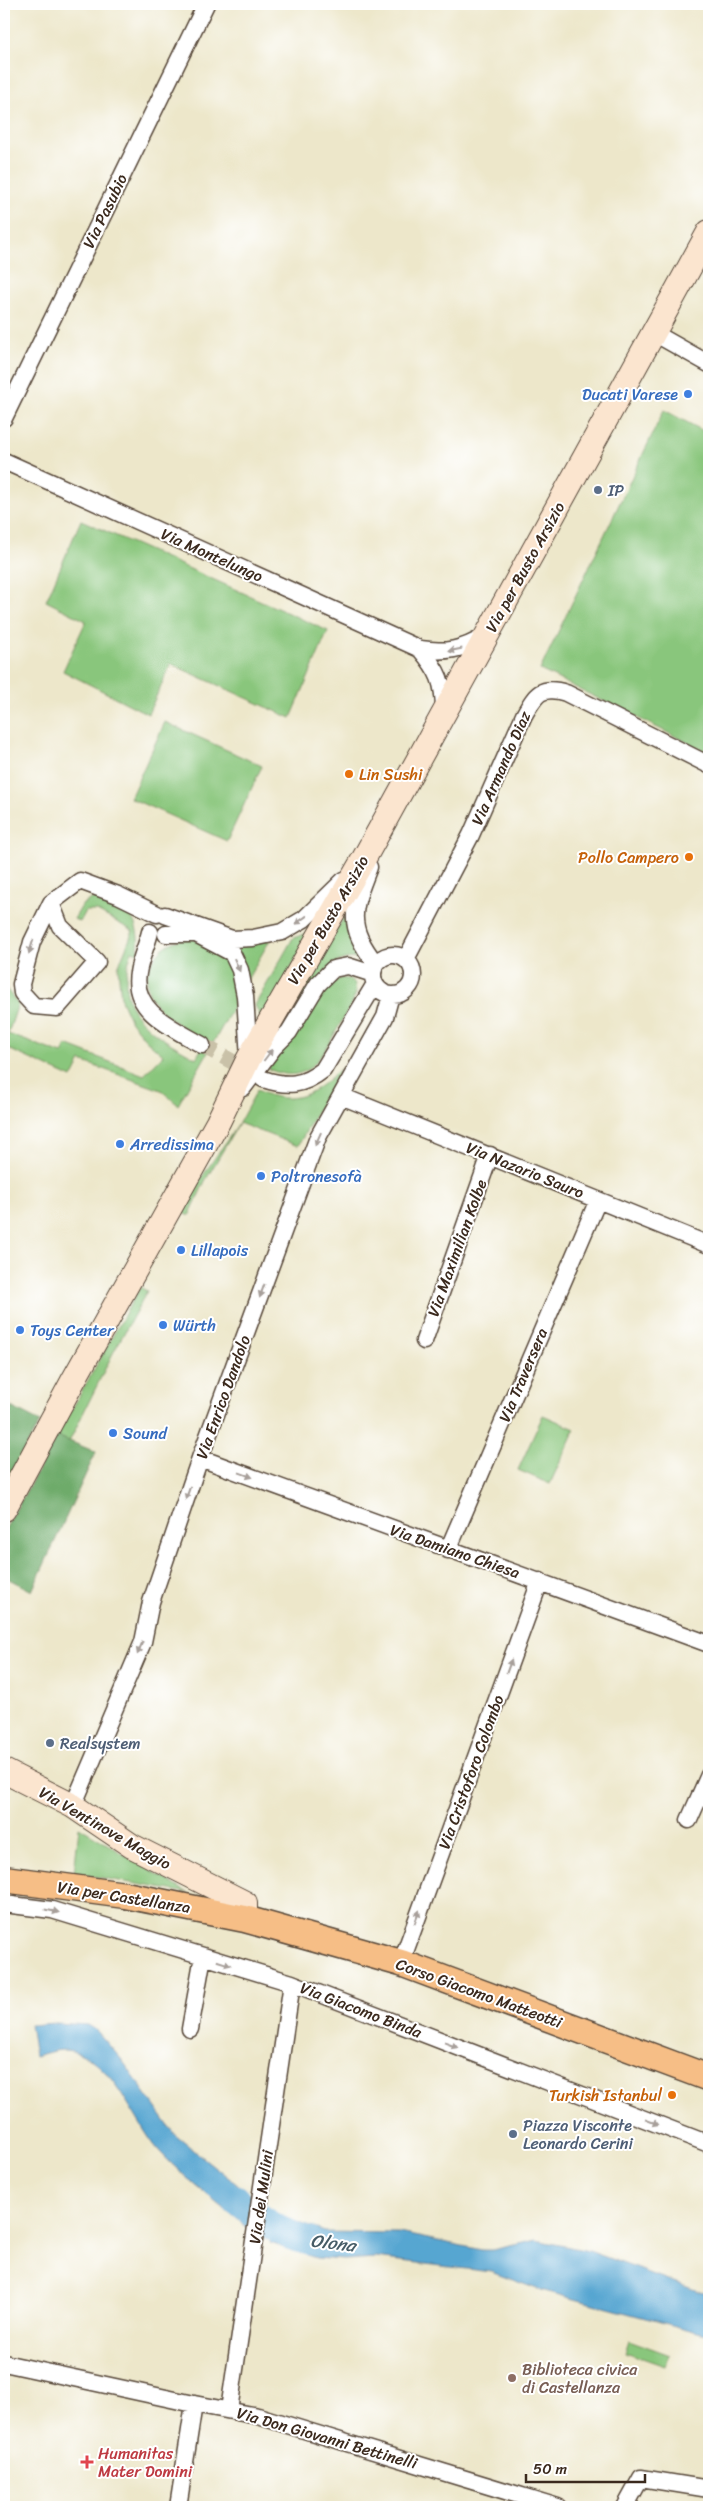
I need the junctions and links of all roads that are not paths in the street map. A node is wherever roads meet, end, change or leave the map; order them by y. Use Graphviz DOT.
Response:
graph roads {
  1 [pos="206,4"];
  2 [pos="709,232"];
  3 [pos="654,333"];
  4 [pos="709,364"];
  5 [pos="4,418"];
  6 [pos="4,461"];
  7 [pos="486,635"];
  8 [pos="420,649"];
  9 [pos="444,712"];
  10 [pos="709,766"];
  11 [pos="394,800"];
  12 [pos="362,862"];
  13 [pos="51,902"];
  14 [pos="158,926"];
  15 [pos="406,959"];
  16 [pos="375,974"];
  17 [pos="391,995"];
  18 [pos="202,1045"];
  19 [pos="249,1058"];
  20 [pos="263,1079"];
  21 [pos="341,1096"];
  22 [pos="218,1122"];
  23 [pos="490,1156"];
  24 [pos="598,1200"];
  25 [pos="709,1245"];
  26 [pos="424,1341"];
  27 [pos="200,1458"];
  28 [pos="4,1509"];
  29 [pos="448,1550"];
  30 [pos="540,1581"];
  31 [pos="709,1644"];
  32 [pos="4,1772"];
  33 [pos="709,1775"];
  34 [pos="73,1806"];
  35 [pos="689,1820"];
  36 [pos="4,1879"];
  37 [pos="4,1904"];
  38 [pos="245,1919"];
  39 [pos="203,1956"];
  40 [pos="400,1963"];
  41 [pos="292,1983"];
  42 [pos="190,2029"];
  43 [pos="709,2078"];
  44 [pos="709,2144"];
  45 [pos="4,2362"];
  46 [pos="194,2404"];
  47 [pos="228,2410"];
  48 [pos="709,2489"];
  49 [pos="178,2507"];
  50 [pos="558,2507"];
  51 [pos="625,2507"];
  1 -- 5 [label="street, Via Pasubio"];
  2 -- 3 [label="main road, Via per Busto Arsizio"];
  3 -- 4 [label="street"];
  3 -- 7 [label="main road, Via per Busto Arsizio"];
  6 -- 8 [label="street, Via Montelungo"];
  7 -- 8 [label="street, Via Montelungo, one-way"];
  7 -- 9 [label="main road, Via per Busto Arsizio"];
  8 -- 9 [label="street, Via Montelungo"];
  9 -- 11 [label="main road, Via per Busto Arsizio"];
  10 -- 15 [label="street, Via Armando Diaz"];
  11 -- 12 [label="main road, Via per Busto Arsizio"];
  11 -- 16 [label="street"];
  12 -- 14 [label="street, one-way"];
  12 -- 19 [label="main road, Via per Busto Arsizio"];
  13 -- 13 [label="street, one-way"];
  13 -- 14 [label="street"];
  14 -- 18 [label="street"];
  14 -- 19 [label="street, one-way"];
  15 -- 16 [label="street"];
  15 -- 17 [label="street"];
  16 -- 17 [label="street"];
  16 -- 20 [label="street"];
  22 -- 16 [label="street, one-way"];
  17 -- 21 [label="street, Via Enrico Dandolo"];
  19 -- 22 [label="main road, Via per Busto Arsizio"];
  21 -- 23 [label="street, Via Nazario Sauro"];
  21 -- 27 [label="street, Via Enrico Dandolo, one-way"];
  22 -- 28 [label="main road, Via per Busto Arsizio"];
  23 -- 24 [label="street, Via Nazario Sauro"];
  23 -- 26 [label="street, Via Maximilian Kolbe"];
  24 -- 25 [label="street, Via Nazario Sauro"];
  24 -- 29 [label="street, Via Traversera"];
  27 -- 29 [label="street, Via Damiano Chiesa, one-way"];
  27 -- 34 [label="street, Via Enrico Dandolo, one-way"];
  29 -- 30 [label="street, Via Damiano Chiesa"];
  30 -- 31 [label="street, Via Damiano Chiesa"];
  40 -- 30 [label="street, Via Cristoforo Colombo, one-way"];
  32 -- 34 [label="main road, Via Ventinove Maggio"];
  33 -- 35 [label="street"];
  34 -- 38 [label="main road, Via Ventinove Maggio"];
  36 -- 38 [label="main road, Via per Castellanza"];
  37 -- 39 [label="street, Via Giacomo Binda, one-way"];
  38 -- 40 [label="main road, Corso Giacomo Matteotti"];
  39 -- 41 [label="street, Via Giacomo Binda, one-way"];
  39 -- 42 [label="street"];
  40 -- 43 [label="main road, Corso Giacomo Matteotti"];
  41 -- 44 [label="street, Via Giacomo Binda, one-way"];
  41 -- 47 [label="street, Via dei Mulini"];
  45 -- 46 [label="street, Via Don Giovanni Bettinelli"];
  46 -- 47 [label="street, Via Don Giovanni Bettinelli"];
  46 -- 49 [label="street"];
  47 -- 50 [label="street, Via Don Giovanni Bettinelli"];
  48 -- 51 [label="street"];
}
